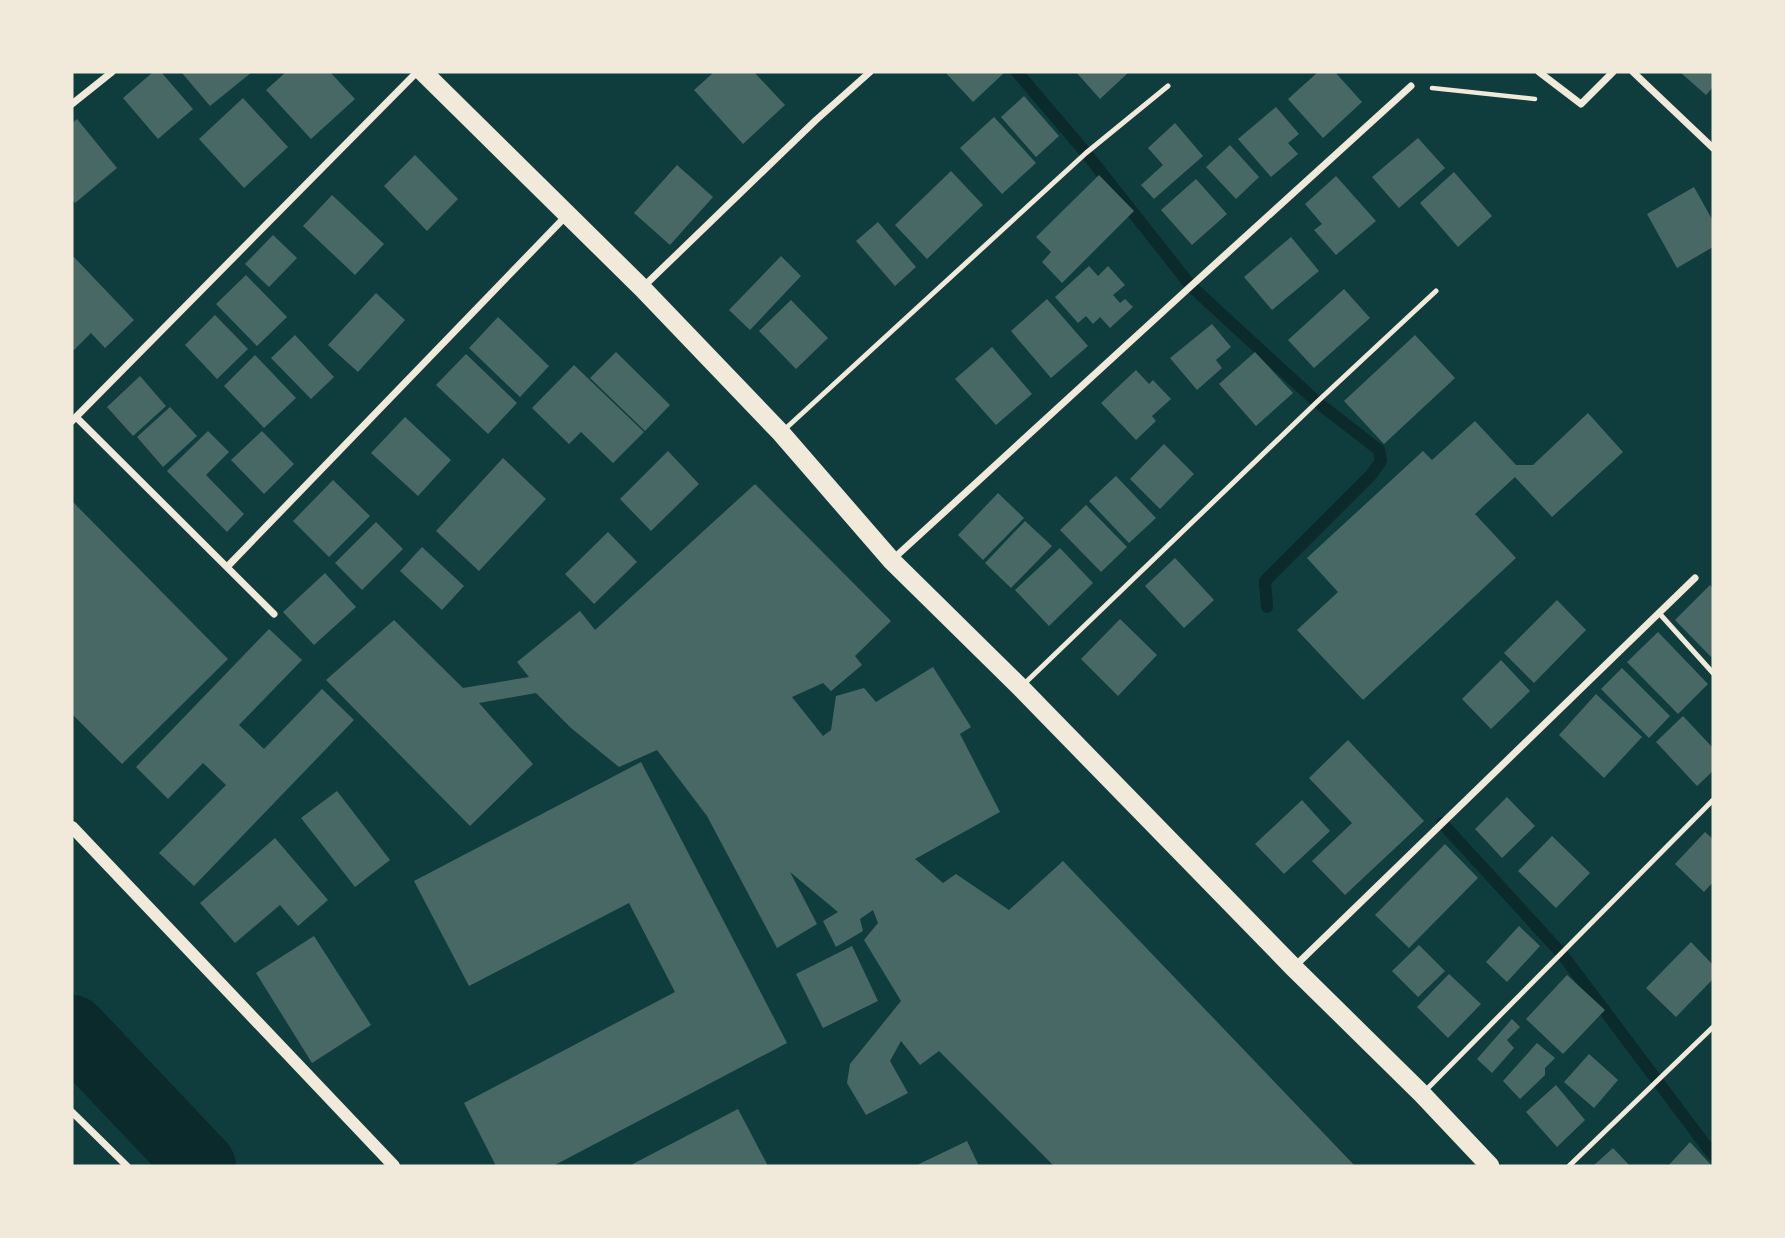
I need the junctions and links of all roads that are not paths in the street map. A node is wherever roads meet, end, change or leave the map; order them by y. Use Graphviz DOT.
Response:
graph roads {
  1 [pos="112,72"];
  2 [pos="417,72"];
  3 [pos="423,72"];
  4 [pos="870,72"];
  5 [pos="1539,72"];
  6 [pos="1613,72"];
  7 [pos="1633,72"];
  8 [pos="1168,86"];
  9 [pos="1411,86"];
  10 [pos="72,104"];
  11 [pos="1713,148"];
  12 [pos="568,214"];
  13 [pos="642,288"];
  14 [pos="1436,291"];
  15 [pos="74,419"];
  16 [pos="781,433"];
  17 [pos="892,561"];
  18 [pos="227,567"];
  19 [pos="1695,578"];
  20 [pos="1659,613"];
  21 [pos="274,614"];
  22 [pos="1713,673"];
  23 [pos="1020,687"];
  24 [pos="1713,800"];
  25 [pos="72,827"];
  26 [pos="1294,968"];
  27 [pos="1713,1027"];
  28 [pos="1422,1094"];
  29 [pos="72,1112"];
  30 [pos="127,1166"];
  31 [pos="394,1166"];
  32 [pos="1490,1166"];
  33 [pos="1569,1166"];
  1 -- 10 [label="street"];
  2 -- 15 [label="street"];
  3 -- 12 [label="highway"];
  4 -- 13 [label="street"];
  5 -- 6 [label="street"];
  7 -- 11 [label="street"];
  8 -- 16 [label="lane"];
  9 -- 17 [label="street"];
  12 -- 13 [label="highway"];
  12 -- 18 [label="street"];
  13 -- 16 [label="highway"];
  14 -- 23 [label="lane"];
  15 -- 18 [label="street"];
  16 -- 17 [label="highway"];
  17 -- 23 [label="highway"];
  18 -- 21 [label="street"];
  19 -- 20 [label="street"];
  20 -- 22 [label="lane"];
  20 -- 26 [label="street"];
  23 -- 26 [label="highway"];
  24 -- 28 [label="lane"];
  25 -- 31 [label="street"];
  26 -- 28 [label="highway"];
  27 -- 33 [label="lane"];
  28 -- 32 [label="highway"];
  29 -- 30 [label="street"];
}
